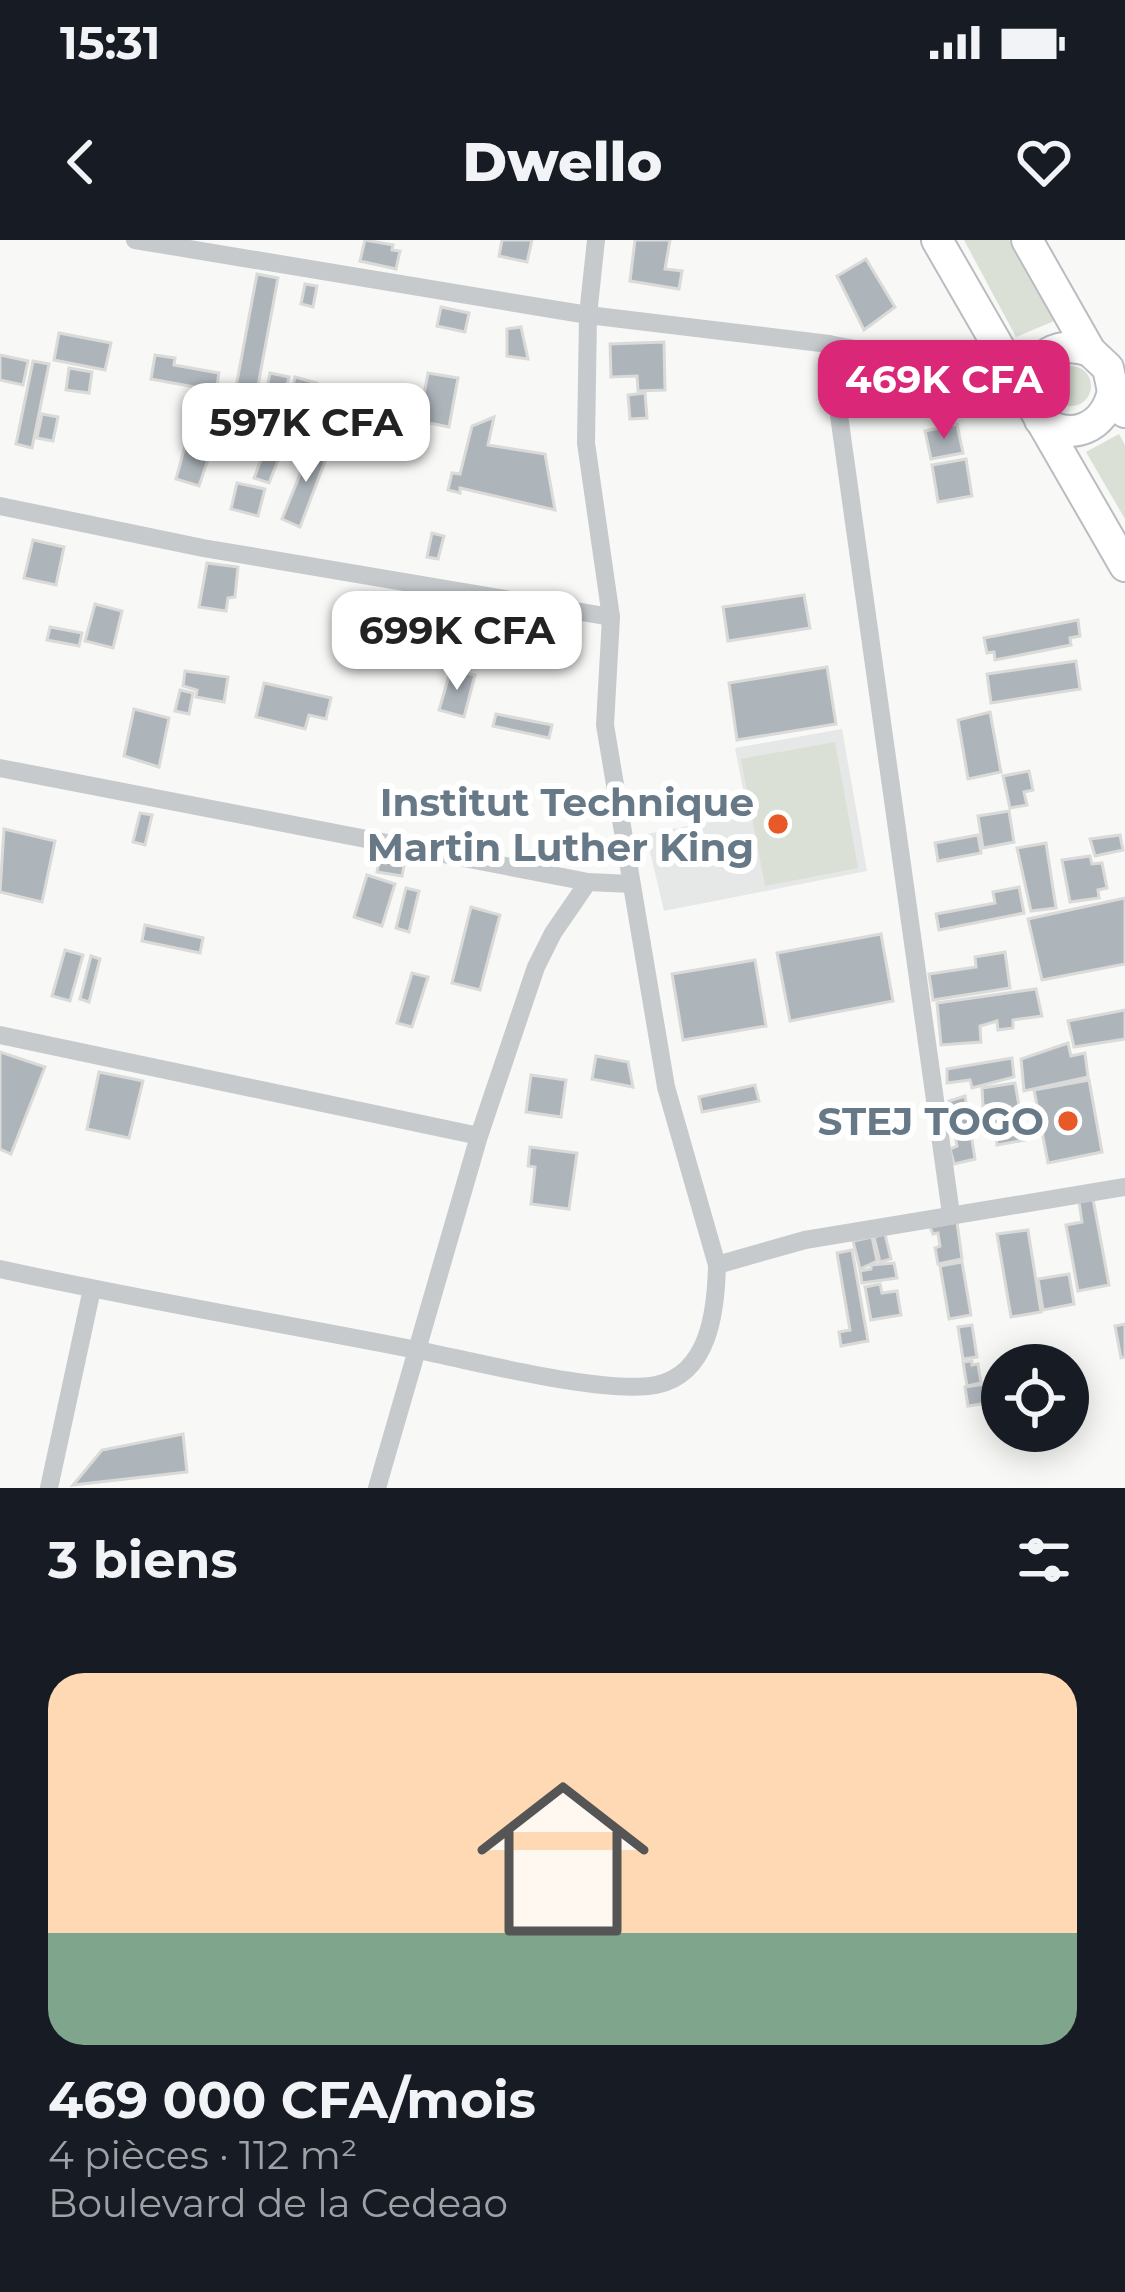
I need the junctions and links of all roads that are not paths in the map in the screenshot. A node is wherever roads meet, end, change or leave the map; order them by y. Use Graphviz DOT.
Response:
graph roads {
  1 [pos="135,240"];
  2 [pos="596,240"];
  3 [pos="937,240"];
  4 [pos="1027,240"];
  5 [pos="213,248"];
  6 [pos="588,314"];
  7 [pos="829,344"];
  8 [pos="1090,351"];
  9 [pos="1119,401"];
  10 [pos="1034,410"];
  11 [pos="0,506"];
  12 [pos="1125,566"];
  13 [pos="611,616"];
  14 [pos="0,768"];
  15 [pos="588,882"];
  16 [pos="631,884"];
  17 [pos="0,1035"];
  18 [pos="479,1136"];
  19 [pos="1125,1186"];
  20 [pos="950,1214"];
  21 [pos="717,1265"];
  22 [pos="0,1269"];
  23 [pos="92,1289"];
  24 [pos="415,1349"];
  25 [pos="49,1488"];
  26 [pos="377,1488"];
  1 -- 5 [label="street"];
  2 -- 6 [label="street"];
  3 -- 10 [label="main road"];
  4 -- 8 [label="main road"];
  5 -- 6 [label="street"];
  6 -- 7 [label="street"];
  6 -- 13 [label="street"];
  7 -- 10 [label="street"];
  7 -- 20 [label="street"];
  8 -- 9 [label="main road"];
  8 -- 10 [label="main road"];
  9 -- 10 [label="main road"];
  10 -- 12 [label="main road"];
  11 -- 13 [label="street"];
  13 -- 16 [label="street"];
  14 -- 15 [label="street"];
  15 -- 16 [label="street"];
  15 -- 18 [label="street"];
  16 -- 21 [label="street"];
  17 -- 18 [label="street"];
  18 -- 24 [label="street"];
  19 -- 20 [label="street"];
  20 -- 21 [label="street"];
  21 -- 24 [label="street"];
  22 -- 23 [label="street"];
  23 -- 24 [label="street"];
  23 -- 25 [label="street"];
  24 -- 26 [label="street"];
}
